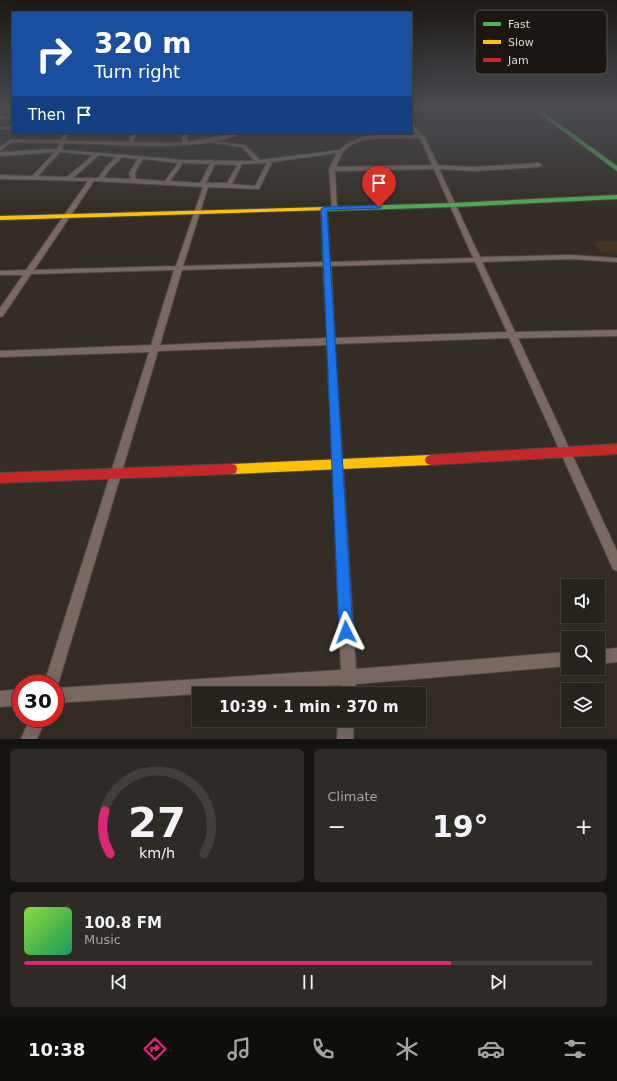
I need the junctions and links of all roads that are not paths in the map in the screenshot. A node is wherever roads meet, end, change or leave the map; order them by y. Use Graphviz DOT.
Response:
graph roads {
  1 [pos="7,142"];
  2 [pos="62,142"];
  3 [pos="113,142"];
  4 [pos="197,142"];
  5 [pos="215,142"];
  6 [pos="351,142"];
  7 [pos="425,142"];
  8 [pos="581,142"];
  9 [pos="130,143"];
  10 [pos="184,144"];
  11 [pos="0,150"];
  12 [pos="59,150"];
  13 [pos="339,151"];
  14 [pos="98,153"];
  15 [pos="0,154"];
  16 [pos="120,156"];
  17 [pos="141,158"];
  18 [pos="182,161"];
  19 [pos="270,161"];
  20 [pos="260,162"];
  21 [pos="213,163"];
  22 [pos="240,163"];
  23 [pos="539,164"];
  24 [pos="436,167"];
  25 [pos="332,169"];
  26 [pos="617,169"];
  27 [pos="3,177"];
  28 [pos="33,179"];
  29 [pos="67,180"];
  30 [pos="92,180"];
  31 [pos="100,180"];
  32 [pos="134,181"];
  33 [pos="166,183"];
  34 [pos="0,184"];
  35 [pos="229,184"];
  36 [pos="204,185"];
  37 [pos="617,197"];
  38 [pos="453,205"];
  39 [pos="324,209"];
  40 [pos="334,209"];
  41 [pos="196,212"];
  42 [pos="68,215"];
  43 [pos="0,218"];
  44 [pos="478,259"];
  45 [pos="617,260"];
  46 [pos="327,263"];
  47 [pos="180,267"];
  48 [pos="30,272"];
  49 [pos="0,273"];
  50 [pos="0,314"];
  51 [pos="617,333"];
  52 [pos="512,335"];
  53 [pos="331,343"];
  54 [pos="154,349"];
  55 [pos="0,354"];
  56 [pos="617,448"];
  57 [pos="565,452"];
  58 [pos="337,464"];
  59 [pos="115,474"];
  60 [pos="0,478"];
  61 [pos="617,565"];
  62 [pos="617,655"];
  63 [pos="605,656"];
  64 [pos="561,660"];
  65 [pos="54,675"];
  66 [pos="348,677"];
  67 [pos="348,687"];
  68 [pos="64,695"];
  69 [pos="12,697"];
  70 [pos="0,698"];
  71 [pos="34,727"];
  72 [pos="346,727"];
  73 [pos="29,739"];
  74 [pos="345,739"];
  1 -- 11 [label="street"];
  2 -- 12 [label="street"];
  3 -- 9 [label="street"];
  4 -- 10 [label="street"];
  5 -- 20 [label="street"];
  6 -- 13 [label="street"];
  7 -- 24 [label="street"];
  8 -- 26 [label="street"];
  9 -- 10 [label="street"];
  12 -- 14 [label="street"];
  12 -- 15 [label="street"];
  12 -- 28 [label="street"];
  13 -- 19 [label="street"];
  13 -- 25 [label="street"];
  14 -- 16 [label="street"];
  14 -- 29 [label="street"];
  16 -- 17 [label="street"];
  16 -- 31 [label="street"];
  17 -- 18 [label="street"];
  17 -- 32 [label="street"];
  18 -- 21 [label="street"];
  18 -- 33 [label="street"];
  19 -- 20 [label="street"];
  19 -- 35 [label="street"];
  20 -- 22 [label="street"];
  21 -- 22 [label="street"];
  21 -- 36 [label="street"];
  22 -- 35 [label="street"];
  23 -- 24 [label="street"];
  24 -- 25 [label="street"];
  24 -- 38 [label="street"];
  25 -- 40 [label="street"];
  27 -- 28 [label="street"];
  27 -- 34 [label="street"];
  28 -- 29 [label="street"];
  29 -- 30 [label="street"];
  30 -- 31 [label="street"];
  30 -- 42 [label="street"];
  31 -- 32 [label="street"];
  32 -- 33 [label="street"];
  33 -- 36 [label="street"];
  35 -- 36 [label="street"];
  36 -- 41 [label="street"];
  37 -- 38 [label="street"];
  38 -- 40 [label="street"];
  38 -- 44 [label="street"];
  39 -- 40 [label="street"];
  39 -- 41 [label="street"];
  39 -- 46 [label="street"];
  41 -- 42 [label="street"];
  41 -- 47 [label="street"];
  42 -- 43 [label="street"];
  42 -- 48 [label="street"];
  44 -- 45 [label="street"];
  44 -- 46 [label="street"];
  44 -- 52 [label="street"];
  46 -- 47 [label="street"];
  46 -- 53 [label="street"];
  47 -- 48 [label="street"];
  47 -- 54 [label="street"];
  48 -- 49 [label="street"];
  48 -- 50 [label="street"];
  51 -- 52 [label="street"];
  52 -- 53 [label="street"];
  52 -- 57 [label="street"];
  53 -- 54 [label="street"];
  53 -- 58 [label="street"];
  54 -- 55 [label="street"];
  54 -- 59 [label="street"];
  56 -- 57 [label="street"];
  57 -- 58 [label="street"];
  57 -- 61 [label="street"];
  58 -- 59 [label="street"];
  58 -- 66 [label="street"];
  59 -- 60 [label="street"];
  59 -- 65 [label="street"];
  62 -- 63 [label="street"];
  64 -- 66 [label="street"];
  66 -- 67 [label="street"];
  66 -- 68 [label="street"];
  69 -- 70 [label="street"];
  71 -- 73 [label="street"];
  72 -- 74 [label="street"];
}
